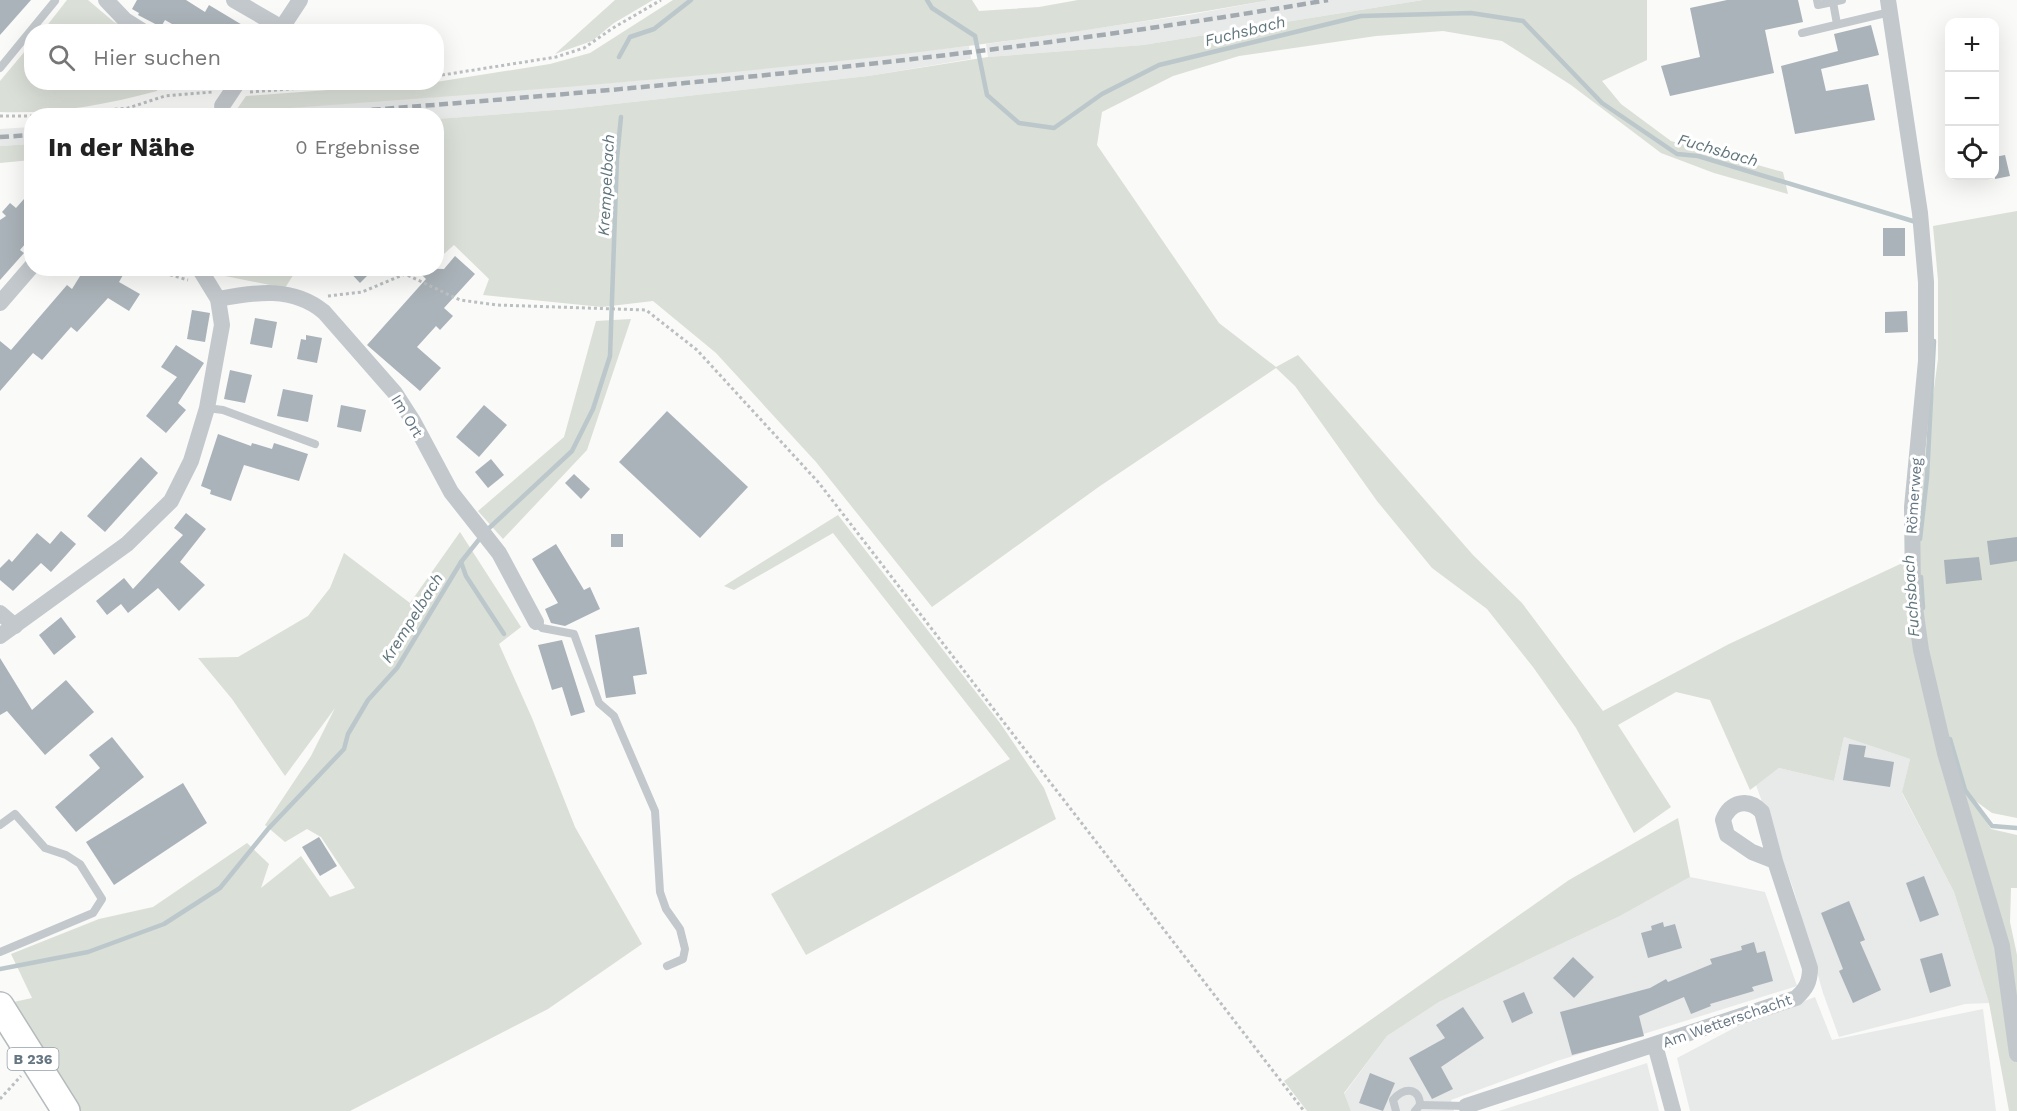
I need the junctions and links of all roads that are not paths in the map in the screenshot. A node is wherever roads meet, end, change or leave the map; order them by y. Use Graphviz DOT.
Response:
graph roads {
  1 [pos="106,0"];
  2 [pos="234,0"];
  3 [pos="300,0"];
  4 [pos="1818,0"];
  5 [pos="56,1"];
  6 [pos="1837,1"];
  7 [pos="1889,6"];
  8 [pos="37,24"];
  9 [pos="131,24"];
  10 [pos="271,24"];
  11 [pos="284,24"];
  12 [pos="1837,24"];
  13 [pos="1802,33"];
  14 [pos="24,39"];
  15 [pos="0,68"];
  16 [pos="229,90"];
  17 [pos="222,106"];
  18 [pos="24,275"];
  19 [pos="204,276"];
  20 [pos="218,299"];
  21 [pos="0,303"];
  22 [pos="207,408"];
  23 [pos="315,444"];
  24 [pos="0,613"];
  25 [pos="536,622"];
  26 [pos="15,626"];
  27 [pos="0,636"];
  28 [pos="0,825"];
  29 [pos="1775,861"];
  30 [pos="0,952"];
  31 [pos="667,966"];
  32 [pos="0,1006"];
  33 [pos="1655,1045"];
  34 [pos="2017,1054"];
  35 [pos="1466,1106"];
  36 [pos="1418,1108"];
  37 [pos="66,1111"];
  38 [pos="1396,1111"];
  39 [pos="1673,1111"];
  1 -- 9 [label="street"];
  2 -- 10 [label="street"];
  3 -- 11 [label="street"];
  4 -- 6 [label="lane"];
  5 -- 8 [label="lane"];
  6 -- 12 [label="lane"];
  7 -- 12 [label="lane"];
  7 -- 34 [label="street, Römerweg"];
  12 -- 13 [label="lane"];
  14 -- 15 [label="lane"];
  16 -- 17 [label="street"];
  18 -- 21 [label="street"];
  19 -- 20 [label="street"];
  20 -- 22 [label="street"];
  20 -- 25 [label="street, Im Ort"];
  22 -- 23 [label="lane"];
  22 -- 26 [label="street"];
  24 -- 26 [label="street"];
  25 -- 31 [label="lane"];
  26 -- 27 [label="street"];
  28 -- 30 [label="lane"];
  29 -- 33 [label="street, Am Wetterschacht"];
  32 -- 37 [label="main road, B 236"];
  33 -- 35 [label="street, Am Wetterschacht"];
  33 -- 39 [label="street, Am Wetterschacht"];
  35 -- 36 [label="lane"];
  36 -- 38 [label="lane"];
}
